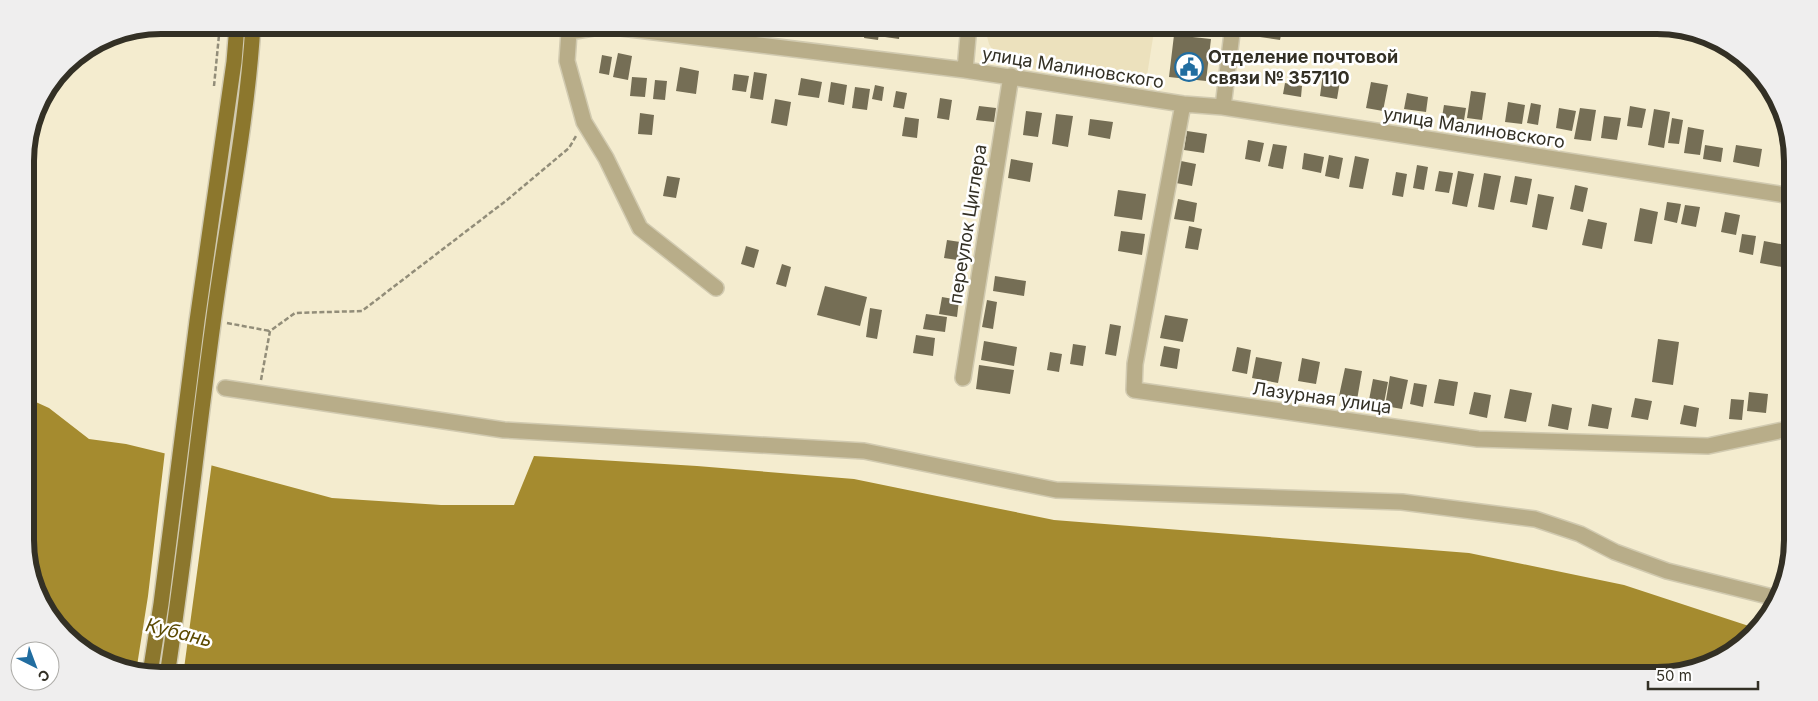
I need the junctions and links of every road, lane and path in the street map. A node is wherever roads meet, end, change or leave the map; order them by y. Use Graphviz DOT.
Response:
graph roads {
  1 [pos="236,34"];
  2 [pos="252,34"];
  3 [pos="564,34"];
  4 [pos="671,34"];
  5 [pos="968,34"];
  6 [pos="1232,34"];
  7 [pos="966,70"];
  8 [pos="1011,76"];
  9 [pos="1183,104"];
  10 [pos="1223,108"];
  11 [pos="584,122"];
  12 [pos="1784,195"];
  13 [pos="716,288"];
  14 [pos="220,323"];
  15 [pos="270,331"];
  16 [pos="963,378"];
  17 [pos="225,388"];
  18 [pos="259,393"];
  19 [pos="1784,430"];
  20 [pos="1771,597"];
  21 [pos="151,666"];
  22 [pos="168,667"];
  1 -- 21 [label="main road"];
  2 -- 14 [label="main road"];
  3 -- 11 [label="street"];
  4 -- 7 [label="street, улица Малиновского"];
  5 -- 7 [label="street"];
  6 -- 10 [label="street"];
  7 -- 8 [label="street, улица Малиновского"];
  8 -- 9 [label="street, улица Малиновского"];
  8 -- 16 [label="street, переулок Циглера"];
  9 -- 10 [label="street, улица Малиновского"];
  9 -- 19 [label="street, Лазурная улица"];
  10 -- 12 [label="street, улица Малиновского"];
  11 -- 13 [label="street"];
  11 -- 15 [label="path"];
  14 -- 15 [label="path"];
  14 -- 22 [label="main road"];
  15 -- 18 [label="path"];
  17 -- 18 [label="street"];
  18 -- 20 [label="street"];
}
